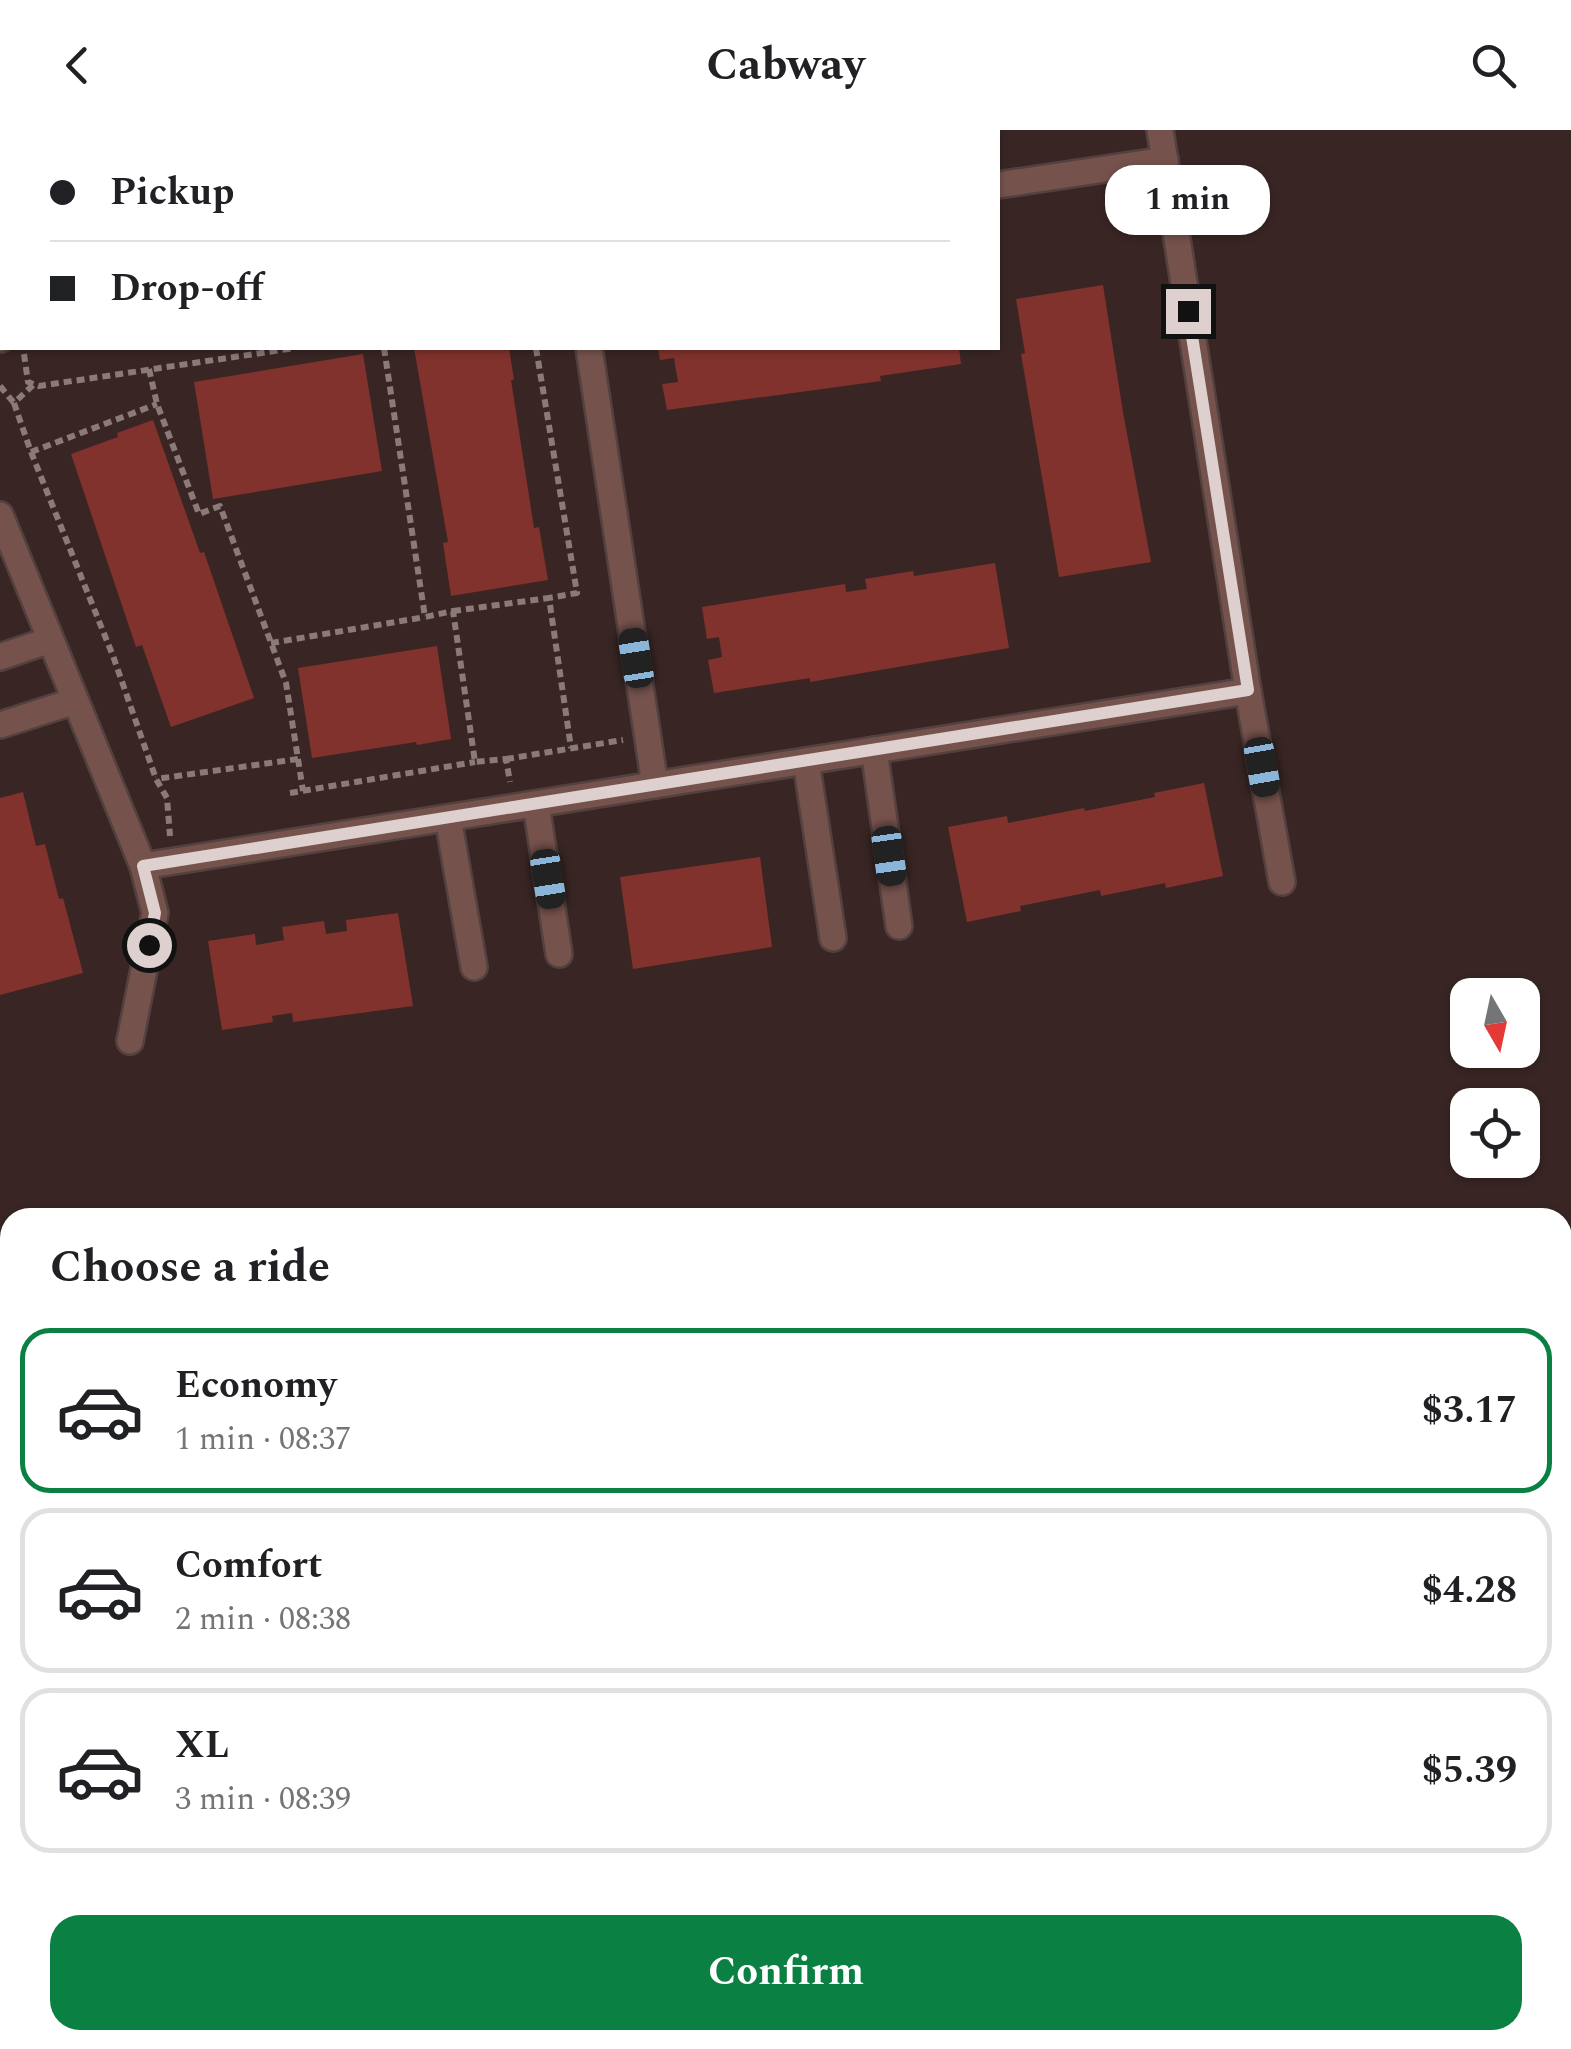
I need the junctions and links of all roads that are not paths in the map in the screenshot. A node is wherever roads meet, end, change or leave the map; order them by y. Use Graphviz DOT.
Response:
graph roads {
  1 [pos="1160,130"];
  2 [pos="1165,160"];
  3 [pos="1000,185"];
  4 [pos="589,350"];
  5 [pos="0,515"];
  6 [pos="50,640"];
  7 [pos="0,657"];
  8 [pos="1248,690"];
  9 [pos="75,700"];
  10 [pos="0,725"];
  11 [pos="874,750"];
  12 [pos="806,761"];
  13 [pos="655,785"];
  14 [pos="525,806"];
  15 [pos="448,818"];
  16 [pos="143,866"];
  17 [pos="1282,882"];
  18 [pos="899,926"];
  19 [pos="833,938"];
  20 [pos="559,954"];
  21 [pos="474,967"];
  22 [pos="130,1041"];
  1 -- 2 [label="lane"];
  2 -- 3 [label="lane"];
  2 -- 8 [label="lane"];
  4 -- 13 [label="lane"];
  5 -- 6 [label="lane"];
  6 -- 7 [label="lane"];
  6 -- 9 [label="lane"];
  8 -- 11 [label="lane"];
  8 -- 17 [label="lane"];
  9 -- 10 [label="lane"];
  9 -- 16 [label="lane"];
  11 -- 12 [label="lane"];
  11 -- 18 [label="lane"];
  12 -- 13 [label="lane"];
  12 -- 19 [label="lane"];
  13 -- 14 [label="lane"];
  14 -- 15 [label="lane"];
  14 -- 20 [label="lane"];
  15 -- 16 [label="lane"];
  15 -- 21 [label="lane"];
  16 -- 22 [label="lane"];
}
